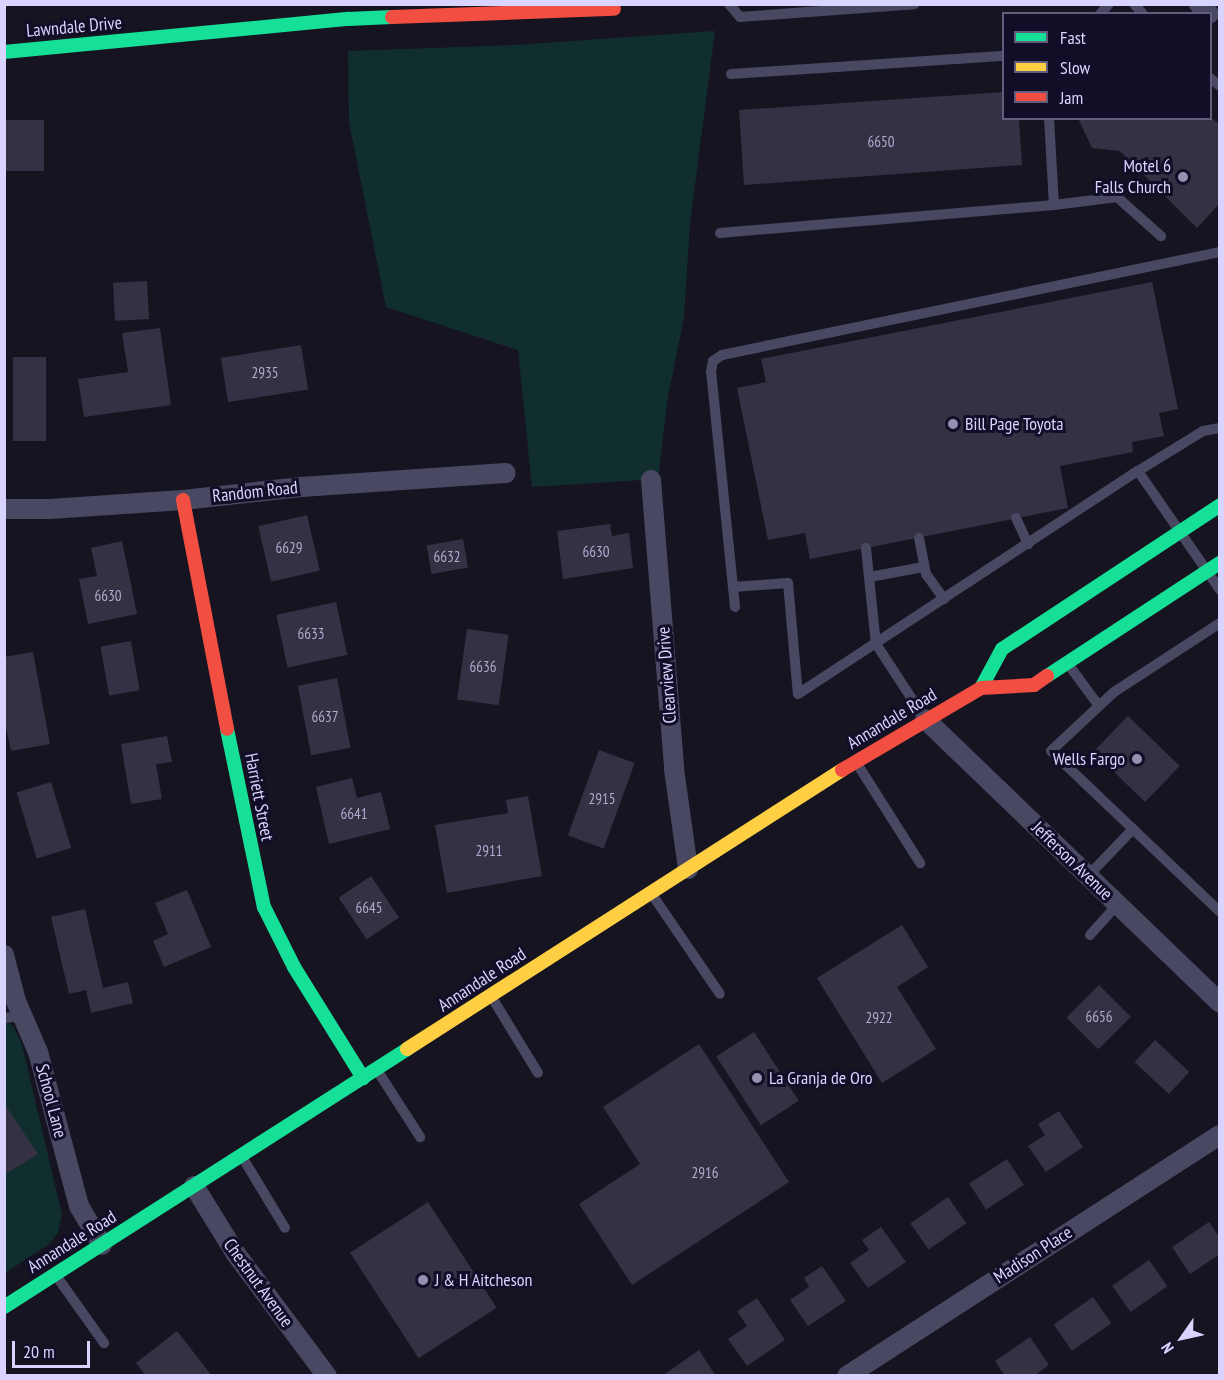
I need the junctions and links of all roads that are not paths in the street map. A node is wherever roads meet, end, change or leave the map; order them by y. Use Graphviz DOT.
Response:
graph roads {
  1 [pos="729,4"];
  2 [pos="915,4"];
  3 [pos="614,9"];
  4 [pos="344,12"];
  5 [pos="4,52"];
  6 [pos="1002,56"];
  7 [pos="731,75"];
  8 [pos="1049,120"];
  9 [pos="1054,205"];
  10 [pos="720,233"];
  11 [pos="1161,236"];
  12 [pos="1220,252"];
  13 [pos="1220,428"];
  14 [pos="1138,471"];
  15 [pos="506,473"];
  16 [pos="651,480"];
  17 [pos="183,500"];
  18 [pos="1220,505"];
  19 [pos="4,509"];
  20 [pos="1016,518"];
  21 [pos="1179,531"];
  22 [pos="919,537"];
  23 [pos="1028,544"];
  24 [pos="866,548"];
  25 [pos="1220,563"];
  26 [pos="923,567"];
  27 [pos="1207,572"];
  28 [pos="870,577"];
  29 [pos="733,587"];
  30 [pos="1220,590"];
  31 [pos="944,599"];
  32 [pos="735,607"];
  33 [pos="1220,623"];
  34 [pos="876,644"];
  35 [pos="1068,664"];
  36 [pos="981,688"];
  37 [pos="1099,706"];
  38 [pos="926,720"];
  39 [pos="855,761"];
  40 [pos="1133,829"];
  41 [pos="920,863"];
  42 [pos="688,869"];
  43 [pos="1088,876"];
  44 [pos="651,893"];
  45 [pos="1117,905"];
  46 [pos="1220,912"];
  47 [pos="1090,935"];
  48 [pos="4,955"];
  49 [pos="720,994"];
  50 [pos="491,996"];
  51 [pos="1218,998"];
  52 [pos="14,1017"];
  53 [pos="377,1070"];
  54 [pos="538,1073"];
  55 [pos="363,1078"];
  56 [pos="1220,1135"];
  57 [pos="420,1137"];
  58 [pos="241,1155"];
  59 [pos="194,1186"];
  60 [pos="285,1228"];
  61 [pos="102,1245"];
  62 [pos="55,1274"];
  63 [pos="4,1307"];
  64 [pos="104,1343"];
  65 [pos="327,1376"];
  66 [pos="847,1376"];
  1 -- 2 [label="lane"];
  3 -- 4 [label="main road, Lawndale Drive"];
  4 -- 5 [label="main road, Lawndale Drive"];
  6 -- 7 [label="lane"];
  8 -- 9 [label="lane"];
  9 -- 10 [label="lane"];
  9 -- 11 [label="lane"];
  12 -- 29 [label="lane"];
  13 -- 14 [label="lane"];
  14 -- 21 [label="lane"];
  14 -- 23 [label="lane"];
  15 -- 17 [label="street, Random Road"];
  16 -- 42 [label="street, Clearview Drive"];
  17 -- 19 [label="street, Random Road"];
  17 -- 55 [label="main road, Harriett Street"];
  18 -- 21 [label="main road"];
  20 -- 23 [label="lane"];
  21 -- 27 [label="lane"];
  21 -- 36 [label="main road"];
  22 -- 26 [label="lane"];
  23 -- 31 [label="lane"];
  24 -- 28 [label="lane"];
  25 -- 27 [label="main road, Annandale Road"];
  26 -- 28 [label="lane"];
  26 -- 31 [label="lane"];
  27 -- 30 [label="lane"];
  27 -- 35 [label="main road, Annandale Road"];
  28 -- 34 [label="lane"];
  29 -- 32 [label="lane"];
  29 -- 34 [label="lane"];
  31 -- 34 [label="lane"];
  33 -- 37 [label="lane"];
  34 -- 38 [label="lane"];
  35 -- 36 [label="main road, Annandale Road"];
  35 -- 37 [label="lane"];
  36 -- 38 [label="main road, Annandale Road"];
  37 -- 40 [label="lane"];
  38 -- 39 [label="main road, Annandale Road"];
  38 -- 43 [label="street, Jefferson Avenue"];
  39 -- 41 [label="lane"];
  39 -- 42 [label="main road, Annandale Road"];
  40 -- 43 [label="lane"];
  40 -- 46 [label="lane"];
  42 -- 44 [label="main road, Annandale Road"];
  43 -- 45 [label="street, Jefferson Avenue"];
  44 -- 49 [label="lane"];
  44 -- 50 [label="main road, Annandale Road"];
  45 -- 47 [label="lane"];
  45 -- 51 [label="street, Jefferson Avenue"];
  48 -- 52 [label="street, School Lane"];
  50 -- 53 [label="main road, Annandale Road"];
  50 -- 54 [label="lane"];
  52 -- 61 [label="street, School Lane"];
  53 -- 55 [label="main road, Annandale Road"];
  53 -- 57 [label="lane"];
  55 -- 58 [label="main road, Annandale Road"];
  56 -- 66 [label="street, Madison Place"];
  58 -- 59 [label="main road, Annandale Road"];
  58 -- 60 [label="lane"];
  59 -- 61 [label="main road, Annandale Road"];
  59 -- 65 [label="street, Chestnut Avenue"];
  61 -- 62 [label="main road, Annandale Road"];
  62 -- 63 [label="main road, Annandale Road"];
  62 -- 64 [label="lane"];
}
